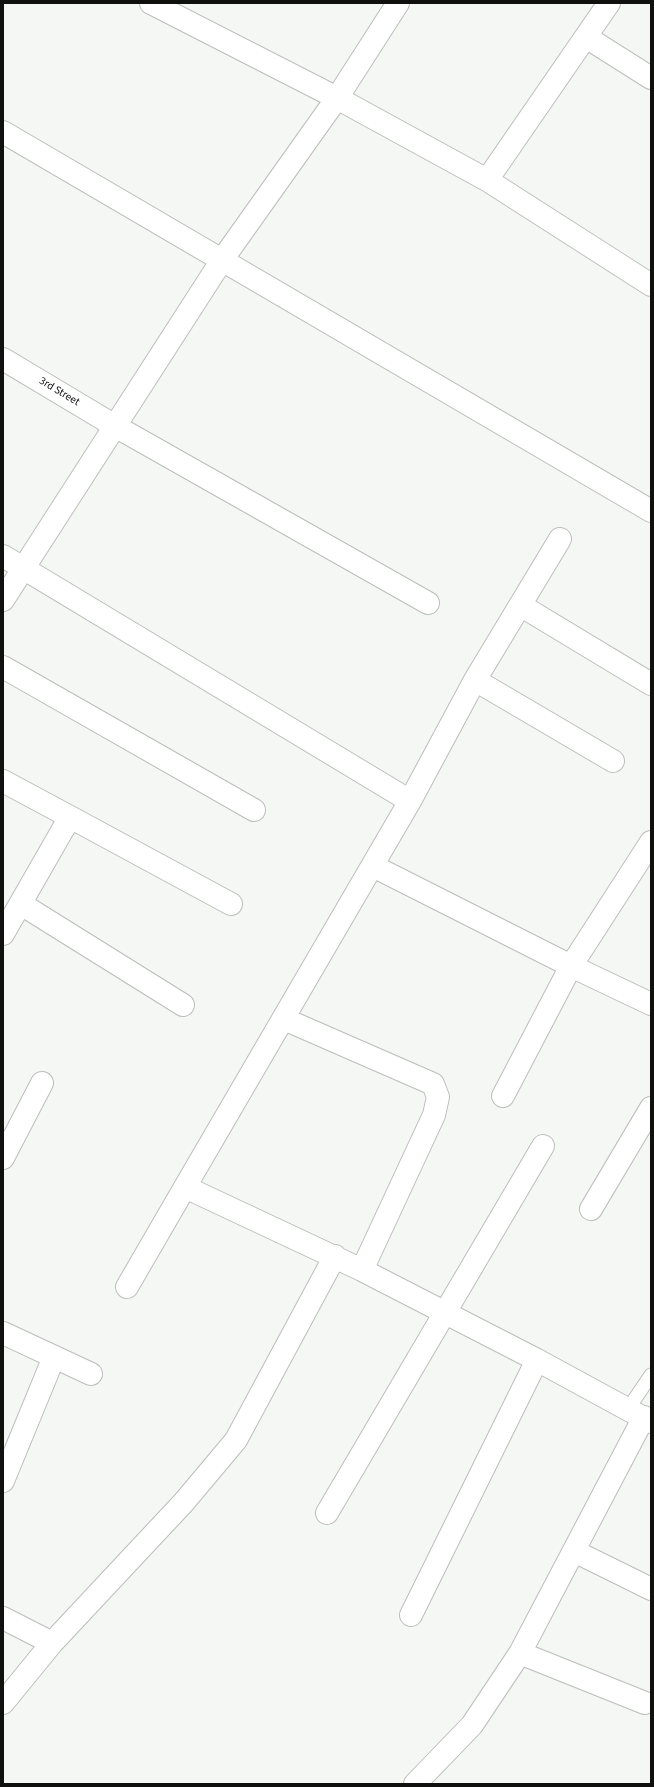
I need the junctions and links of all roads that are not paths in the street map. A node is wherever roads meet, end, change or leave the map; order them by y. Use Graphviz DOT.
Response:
graph roads {
  1 [pos="398,3"];
  2 [pos="609,3"];
  3 [pos="159,5"];
  4 [pos="586,37"];
  5 [pos="651,78"];
  6 [pos="337,98"];
  7 [pos="3,132"];
  8 [pos="487,180"];
  9 [pos="222,260"];
  10 [pos="651,285"];
  11 [pos="3,358"];
  12 [pos="115,426"];
  13 [pos="651,511"];
  14 [pos="560,539"];
  15 [pos="3,556"];
  16 [pos="23,568"];
  17 [pos="3,600"];
  18 [pos="428,603"];
  19 [pos="520,606"];
  20 [pos="3,667"];
  21 [pos="475,680"];
  22 [pos="651,684"];
  23 [pos="613,761"];
  24 [pos="3,781"];
  25 [pos="410,801"];
  26 [pos="254,810"];
  27 [pos="70,817"];
  28 [pos="651,842"];
  29 [pos="373,866"];
  30 [pos="21,904"];
  31 [pos="231,904"];
  32 [pos="3,934"];
  33 [pos="572,966"];
  34 [pos="651,1004"];
  35 [pos="183,1005"];
  36 [pos="284,1019"];
  37 [pos="42,1082"];
  38 [pos="503,1096"];
  39 [pos="651,1108"];
  40 [pos="9,1132"];
  41 [pos="543,1146"];
  42 [pos="3,1158"];
  43 [pos="185,1187"];
  44 [pos="591,1209"];
  45 [pos="334,1256"];
  46 [pos="362,1270"];
  47 [pos="126,1287"];
  48 [pos="445,1312"];
  49 [pos="3,1333"];
  50 [pos="54,1356"];
  51 [pos="537,1360"];
  52 [pos="91,1374"];
  53 [pos="651,1375"];
  54 [pos="641,1416"];
  55 [pos="3,1481"];
  56 [pos="327,1513"];
  57 [pos="574,1550"];
  58 [pos="651,1589"];
  59 [pos="411,1616"];
  60 [pos="3,1618"];
  61 [pos="52,1642"];
  62 [pos="520,1653"];
  63 [pos="3,1703"];
  64 [pos="645,1703"];
  65 [pos="415,1784"];
  1 -- 6 [label="street"];
  2 -- 4 [label="street"];
  3 -- 6 [label="street"];
  4 -- 5 [label="street"];
  4 -- 8 [label="street"];
  6 -- 8 [label="street"];
  6 -- 9 [label="street"];
  7 -- 9 [label="street"];
  8 -- 10 [label="street"];
  9 -- 12 [label="street"];
  9 -- 13 [label="street"];
  11 -- 12 [label="street, 3rd Street"];
  12 -- 16 [label="street"];
  12 -- 18 [label="street, 3rd Street"];
  14 -- 19 [label="street"];
  15 -- 16 [label="street"];
  16 -- 17 [label="street"];
  16 -- 25 [label="street"];
  19 -- 21 [label="street"];
  19 -- 22 [label="street"];
  20 -- 26 [label="street"];
  21 -- 23 [label="street"];
  21 -- 25 [label="street"];
  24 -- 27 [label="street"];
  25 -- 29 [label="street"];
  27 -- 30 [label="street"];
  27 -- 31 [label="street"];
  28 -- 33 [label="street"];
  29 -- 33 [label="street"];
  29 -- 36 [label="street"];
  30 -- 32 [label="street"];
  30 -- 35 [label="street"];
  33 -- 34 [label="street"];
  33 -- 38 [label="street"];
  36 -- 43 [label="street"];
  36 -- 46 [label="street"];
  37 -- 40 [label="street"];
  39 -- 44 [label="street"];
  40 -- 42 [label="street"];
  41 -- 48 [label="street"];
  43 -- 45 [label="street"];
  43 -- 47 [label="street"];
  45 -- 46 [label="street"];
  45 -- 61 [label="street"];
  46 -- 48 [label="street"];
  48 -- 51 [label="street"];
  48 -- 56 [label="street"];
  49 -- 50 [label="street"];
  50 -- 52 [label="street"];
  50 -- 55 [label="street"];
  51 -- 54 [label="street"];
  51 -- 59 [label="street"];
  53 -- 54 [label="lane"];
  54 -- 57 [label="street"];
  57 -- 58 [label="street"];
  57 -- 62 [label="street"];
  60 -- 61 [label="street"];
  61 -- 63 [label="street"];
  62 -- 64 [label="street"];
  62 -- 65 [label="street"];
}
